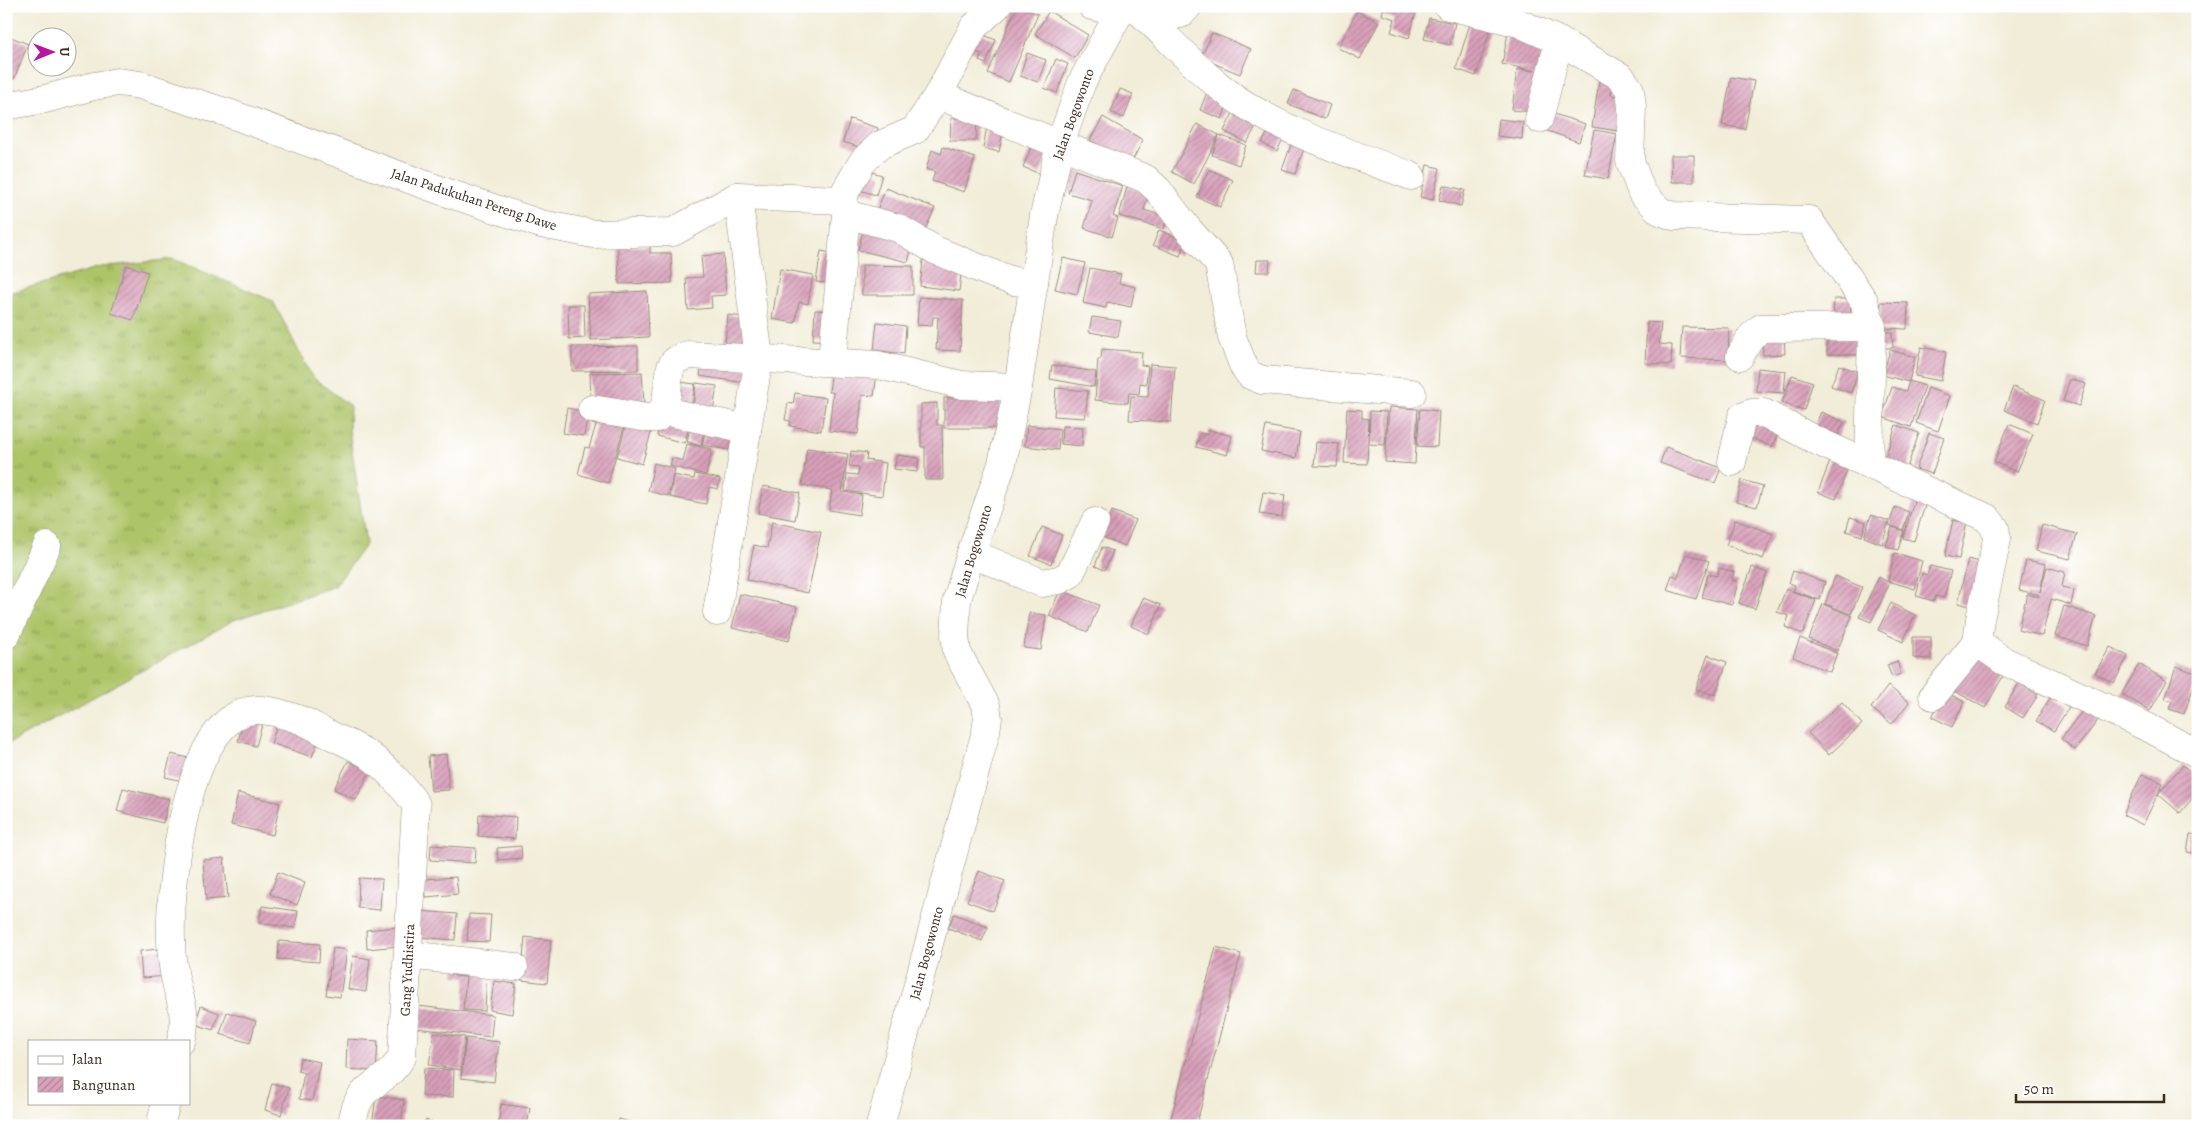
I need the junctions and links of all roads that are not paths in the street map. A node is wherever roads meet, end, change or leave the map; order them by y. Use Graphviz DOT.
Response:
graph roads {
  1 [pos="997,6"];
  2 [pos="1092,6"];
  3 [pos="1188,6"];
  4 [pos="1452,7"];
  5 [pos="1131,12"];
  6 [pos="1559,41"];
  7 [pos="938,95"];
  8 [pos="6,106"];
  9 [pos="1540,119"];
  10 [pos="1060,144"];
  11 [pos="1411,176"];
  12 [pos="738,196"];
  13 [pos="844,207"];
  14 [pos="1034,284"];
  15 [pos="1872,327"];
  16 [pos="1740,356"];
  17 [pos="759,358"];
  18 [pos="832,361"];
  19 [pos="1018,386"];
  20 [pos="1412,393"];
  21 [pos="592,409"];
  22 [pos="664,411"];
  23 [pos="747,429"];
  24 [pos="1732,462"];
  25 [pos="1868,464"];
  26 [pos="1096,522"];
  27 [pos="47,546"];
  28 [pos="971,553"];
  29 [pos="717,612"];
  30 [pos="6,636"];
  31 [pos="1977,642"];
  32 [pos="1934,696"];
  33 [pos="2198,754"];
  34 [pos="408,955"];
  35 [pos="514,967"];
  36 [pos="182,1040"];
  37 [pos="166,1104"];
  38 [pos="160,1126"];
  39 [pos="352,1126"];
  40 [pos="880,1126"];
  1 -- 7 [label="street"];
  2 -- 5 [label="street"];
  3 -- 5 [label="street"];
  4 -- 6 [label="street"];
  5 -- 10 [label="street, Jalan Bogowonto"];
  5 -- 11 [label="street"];
  6 -- 9 [label="street"];
  6 -- 15 [label="street"];
  7 -- 10 [label="street"];
  7 -- 13 [label="street"];
  8 -- 12 [label="street, Jalan Padukuhan Pereng Dawe"];
  10 -- 14 [label="street, Jalan Bogowonto"];
  10 -- 20 [label="street"];
  12 -- 13 [label="street"];
  12 -- 17 [label="street"];
  13 -- 14 [label="street"];
  13 -- 18 [label="street"];
  14 -- 19 [label="street, Jalan Bogowonto"];
  15 -- 16 [label="street"];
  15 -- 25 [label="street"];
  17 -- 18 [label="street"];
  17 -- 22 [label="street"];
  17 -- 23 [label="street"];
  18 -- 19 [label="street"];
  19 -- 28 [label="street, Jalan Bogowonto"];
  21 -- 22 [label="street"];
  22 -- 23 [label="street"];
  23 -- 29 [label="street"];
  24 -- 25 [label="street"];
  25 -- 31 [label="street"];
  26 -- 28 [label="street"];
  27 -- 30 [label="street"];
  28 -- 40 [label="street, Jalan Bogowonto"];
  31 -- 32 [label="street"];
  31 -- 33 [label="street"];
  34 -- 35 [label="street"];
  34 -- 36 [label="street, Gang Yudhistira"];
  34 -- 39 [label="street, Gang Yudhistira"];
  37 -- 38 [label="street"];
}
